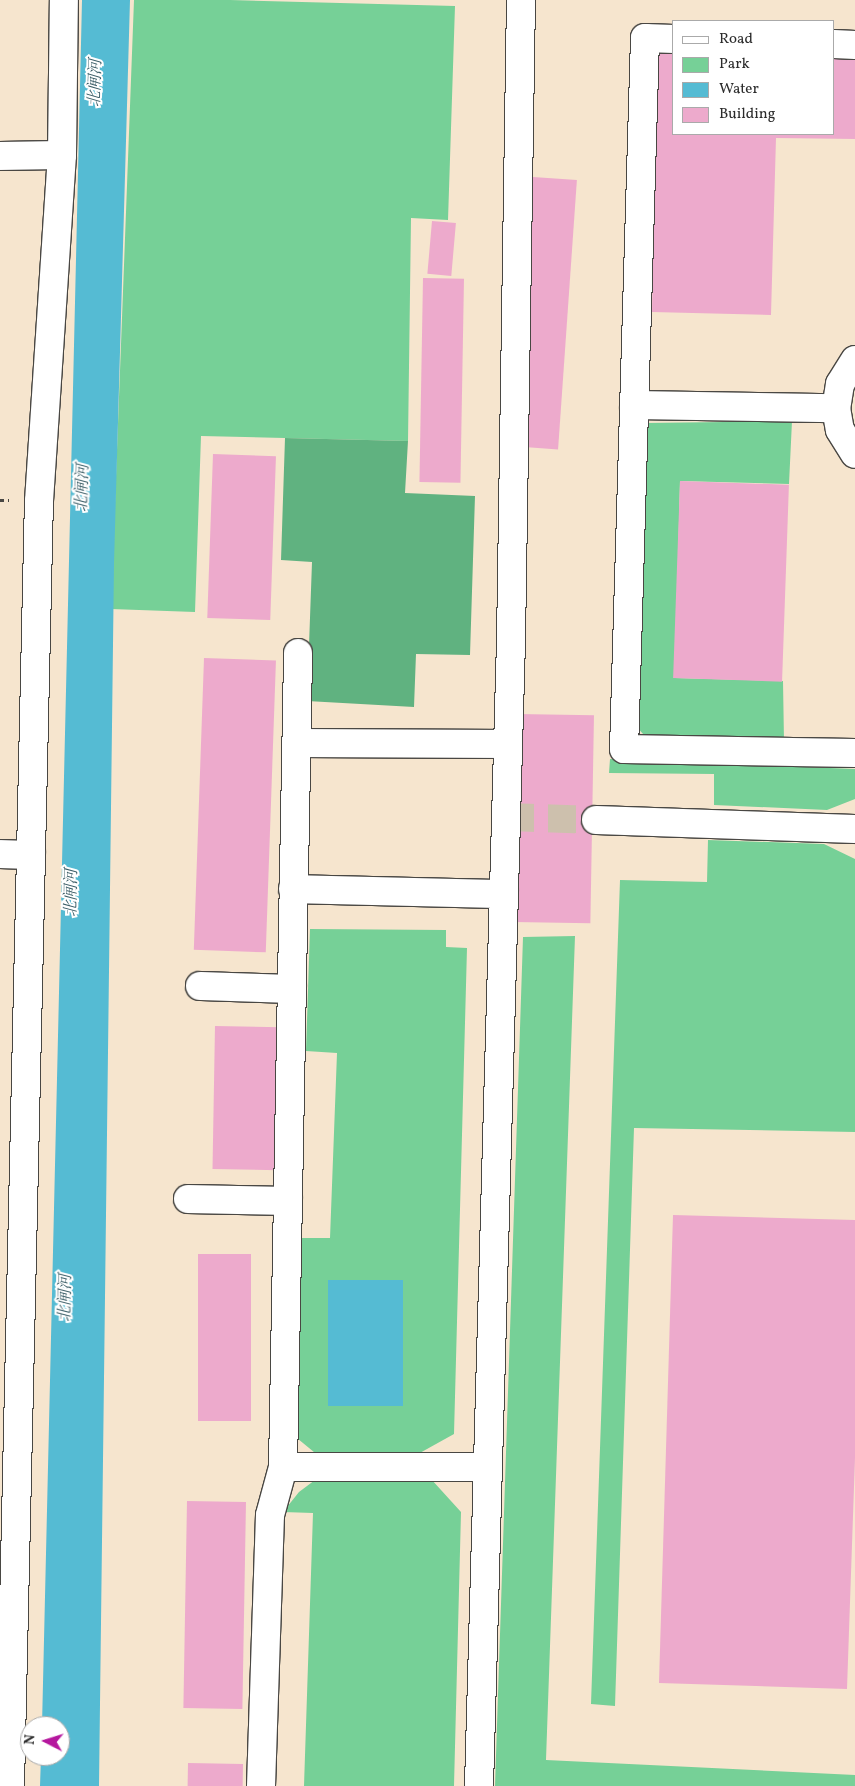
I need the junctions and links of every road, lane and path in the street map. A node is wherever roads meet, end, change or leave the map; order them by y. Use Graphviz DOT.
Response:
graph roads {
  1 [pos="64,0"];
  2 [pos="521,0"];
  3 [pos="672,39"];
  4 [pos="835,44"];
  5 [pos="855,45"];
  6 [pos="62,155"];
  7 [pos="0,156"];
  8 [pos="855,360"];
  9 [pos="634,405"];
  10 [pos="836,408"];
  11 [pos="855,454"];
  12 [pos="298,653"];
  13 [pos="296,743"];
  14 [pos="508,744"];
  15 [pos="855,753"];
  16 [pos="596,820"];
  17 [pos="855,829"];
  18 [pos="0,854"];
  19 [pos="31,855"];
  20 [pos="293,888"];
  21 [pos="504,894"];
  22 [pos="200,986"];
  23 [pos="292,989"];
  24 [pos="188,1200"];
  25 [pos="288,1201"];
  26 [pos="283,1467"];
  27 [pos="488,1467"];
  28 [pos="8,1560"];
  29 [pos="10,1786"];
  30 [pos="261,1786"];
  31 [pos="479,1786"];
  1 -- 6 [label="street"];
  2 -- 14 [label="street"];
  3 -- 9 [label="street"];
  4 -- 5 [label="street"];
  6 -- 7 [label="street"];
  6 -- 19 [label="street"];
  8 -- 10 [label="street"];
  9 -- 10 [label="street"];
  9 -- 15 [label="street"];
  10 -- 11 [label="street"];
  12 -- 13 [label="street"];
  13 -- 14 [label="street"];
  13 -- 20 [label="street"];
  14 -- 21 [label="street"];
  16 -- 17 [label="street"];
  18 -- 19 [label="street"];
  19 -- 28 [label="street"];
  20 -- 21 [label="street"];
  20 -- 23 [label="street"];
  21 -- 27 [label="street"];
  22 -- 23 [label="street"];
  23 -- 25 [label="street"];
  24 -- 25 [label="street"];
  25 -- 26 [label="street"];
  26 -- 27 [label="street"];
  26 -- 30 [label="street"];
  27 -- 31 [label="street"];
  28 -- 29 [label="street"];
}
